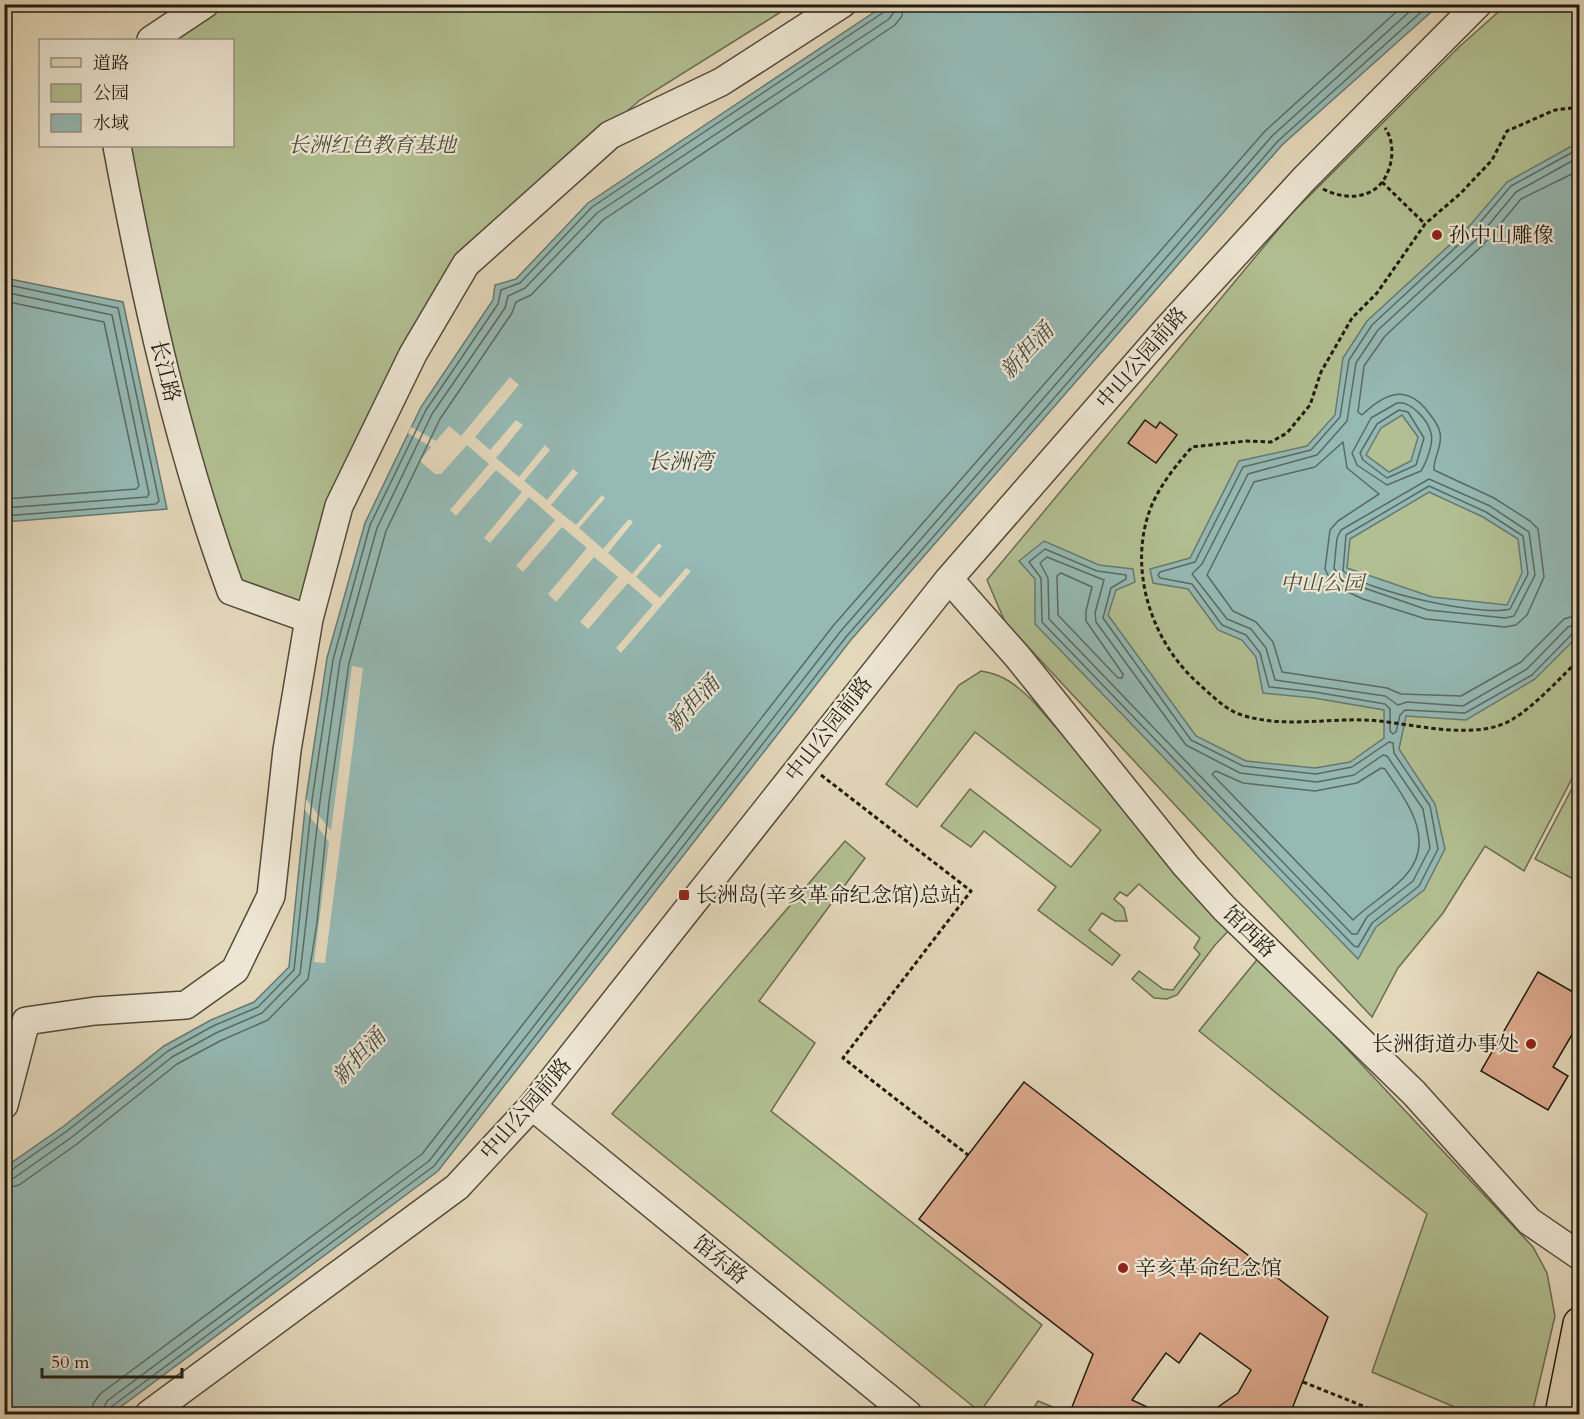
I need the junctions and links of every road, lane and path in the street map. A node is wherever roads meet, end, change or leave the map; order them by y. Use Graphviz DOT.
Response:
graph roads {
  1 [pos="206,4"];
  2 [pos="842,4"];
  3 [pos="1478,4"];
  4 [pos="153,39"];
  5 [pos="1580,107"];
  6 [pos="1370,111"];
  7 [pos="117,147"];
  8 [pos="1307,175"];
  9 [pos="1382,182"];
  10 [pos="1425,224"];
  11 [pos="949,579"];
  12 [pos="309,619"];
  13 [pos="1580,658"];
  14 [pos="803,761"];
  15 [pos="4,1105"];
  16 [pos="532,1106"];
  17 [pos="968,1155"];
  18 [pos="1580,1256"];
  19 [pos="1580,1324"];
  20 [pos="1303,1382"];
  21 [pos="149,1414"];
  22 [pos="908,1414"];
  23 [pos="1383,1414"];
  24 [pos="1562,1414"];
  1 -- 4 [label="street"];
  2 -- 12 [label="street"];
  3 -- 6 [label="street, 中山公园前路"];
  5 -- 10 [label="path"];
  6 -- 8 [label="street, 中山公园前路"];
  6 -- 9 [label="path"];
  7 -- 12 [label="street, 长江路"];
  8 -- 9 [label="path"];
  8 -- 11 [label="street, 中山公园前路"];
  9 -- 10 [label="path"];
  10 -- 13 [label="path"];
  11 -- 14 [label="street, 中山公园前路"];
  11 -- 18 [label="street, 馆西路"];
  12 -- 15 [label="street"];
  14 -- 16 [label="street, 中山公园前路"];
  14 -- 17 [label="path"];
  16 -- 21 [label="street, 中山公园前路"];
  16 -- 22 [label="street, 馆东路"];
  19 -- 24 [label="main road"];
  20 -- 23 [label="path"];
}
